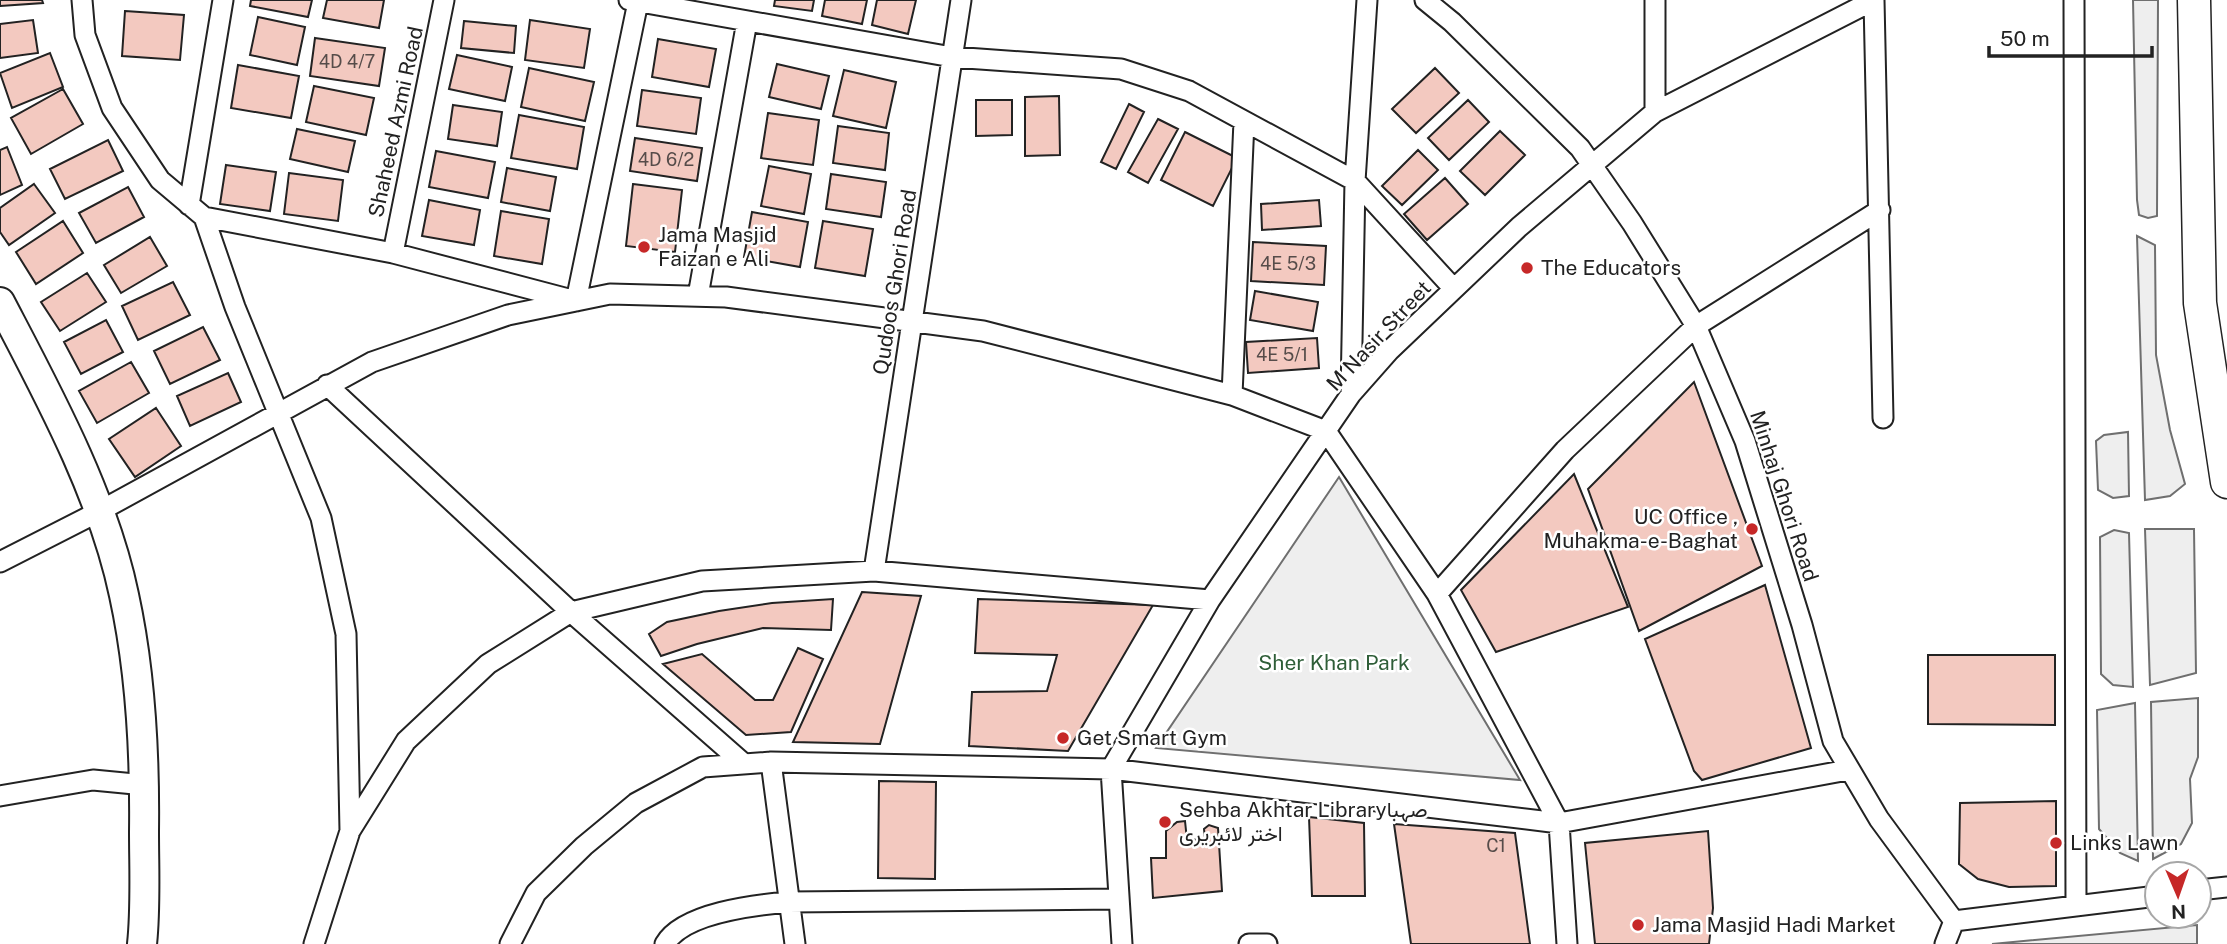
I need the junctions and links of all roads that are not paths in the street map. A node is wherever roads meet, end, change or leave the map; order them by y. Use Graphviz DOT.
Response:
graph roads {
  1 [pos="82,0"];
  2 [pos="223,0"];
  3 [pos="444,0"];
  4 [pos="961,0"];
  5 [pos="1367,0"];
  6 [pos="1425,0"];
  7 [pos="1655,0"];
  8 [pos="1874,0"];
  9 [pos="2074,0"];
  10 [pos="2194,0"];
  11 [pos="634,1"];
  12 [pos="747,21"];
  13 [pos="952,57"];
  14 [pos="1655,112"];
  15 [pos="1244,121"];
  16 [pos="1592,165"];
  17 [pos="1355,181"];
  18 [pos="1880,210"];
  19 [pos="197,211"];
  20 [pos="393,253"];
  21 [pos="1454,289"];
  22 [pos="698,296"];
  23 [pos="576,301"];
  24 [pos="0,302"];
  25 [pos="913,322"];
  26 [pos="1696,326"];
  27 [pos="8,337"];
  28 [pos="327,385"];
  29 [pos="1350,394"];
  30 [pos="1232,395"];
  31 [pos="278,413"];
  32 [pos="1883,418"];
  33 [pos="1326,431"];
  34 [pos="2227,482"];
  35 [pos="98,512"];
  36 [pos="0,562"];
  37 [pos="874,571"];
  38 [pos="1437,594"];
  39 [pos="1210,600"];
  40 [pos="571,612"];
  41 [pos="771,762"];
  42 [pos="744,764"];
  43 [pos="1111,769"];
  44 [pos="1848,770"];
  45 [pos="145,785"];
  46 [pos="0,796"];
  47 [pos="1559,823"];
  48 [pos="350,831"];
  49 [pos="2143,898"];
  50 [pos="1119,899"];
  51 [pos="788,902"];
  52 [pos="2076,906"];
  53 [pos="1954,921"];
  54 [pos="142,944"];
  55 [pos="314,944"];
  56 [pos="510,944"];
  57 [pos="665,944"];
  58 [pos="795,944"];
  59 [pos="1122,944"];
  60 [pos="1249,944"];
  61 [pos="1267,944"];
  62 [pos="1567,944"];
  63 [pos="1945,944"];
  1 -- 19 [label="street"];
  2 -- 19 [label="street"];
  3 -- 20 [label="street, Shaheed Azmi Road"];
  4 -- 13 [label="street, Qudoos Ghori Road"];
  5 -- 17 [label="street"];
  6 -- 16 [label="street, Minhaj Ghori Road"];
  7 -- 14 [label="street"];
  8 -- 14 [label="street, M Nasir Street"];
  8 -- 18 [label="street"];
  9 -- 52 [label="street"];
  10 -- 34 [label="main road"];
  11 -- 12 [label="street"];
  11 -- 23 [label="street"];
  12 -- 13 [label="street"];
  12 -- 22 [label="street"];
  13 -- 15 [label="street"];
  13 -- 25 [label="street, Qudoos Ghori Road"];
  14 -- 16 [label="street, M Nasir Street"];
  15 -- 17 [label="street"];
  15 -- 30 [label="street"];
  16 -- 21 [label="street, M Nasir Street"];
  16 -- 26 [label="street, Minhaj Ghori Road"];
  17 -- 21 [label="street"];
  17 -- 29 [label="street"];
  18 -- 26 [label="street"];
  18 -- 32 [label="street"];
  19 -- 20 [label="street"];
  19 -- 31 [label="street"];
  20 -- 23 [label="street"];
  21 -- 29 [label="street, M Nasir Street"];
  22 -- 23 [label="street"];
  22 -- 25 [label="street"];
  23 -- 28 [label="street"];
  24 -- 27 [label="street"];
  25 -- 30 [label="street"];
  25 -- 37 [label="street, Qudoos Ghori Road"];
  26 -- 38 [label="street"];
  26 -- 44 [label="street, Minhaj Ghori Road"];
  27 -- 35 [label="street"];
  28 -- 31 [label="street"];
  28 -- 40 [label="street"];
  29 -- 33 [label="street, M Nasir Street"];
  30 -- 33 [label="street"];
  31 -- 35 [label="street"];
  31 -- 48 [label="street"];
  33 -- 38 [label="street"];
  33 -- 39 [label="street, M Nasir Street"];
  35 -- 36 [label="street"];
  35 -- 45 [label="street"];
  37 -- 39 [label="street"];
  37 -- 40 [label="street"];
  38 -- 47 [label="street"];
  39 -- 43 [label="street, M Nasir Street"];
  40 -- 42 [label="street"];
  40 -- 48 [label="street"];
  41 -- 42 [label="street"];
  41 -- 43 [label="street"];
  41 -- 51 [label="street"];
  42 -- 56 [label="street"];
  43 -- 47 [label="street"];
  43 -- 50 [label="street"];
  44 -- 47 [label="street"];
  44 -- 53 [label="street, Minhaj Ghori Road"];
  45 -- 46 [label="street"];
  45 -- 54 [label="street"];
  47 -- 62 [label="street"];
  48 -- 55 [label="street"];
  49 -- 52 [label="street"];
  50 -- 51 [label="street"];
  50 -- 59 [label="street"];
  51 -- 57 [label="street"];
  51 -- 58 [label="street"];
  52 -- 53 [label="street"];
  53 -- 63 [label="street"];
  60 -- 61 [label="street"];
}
